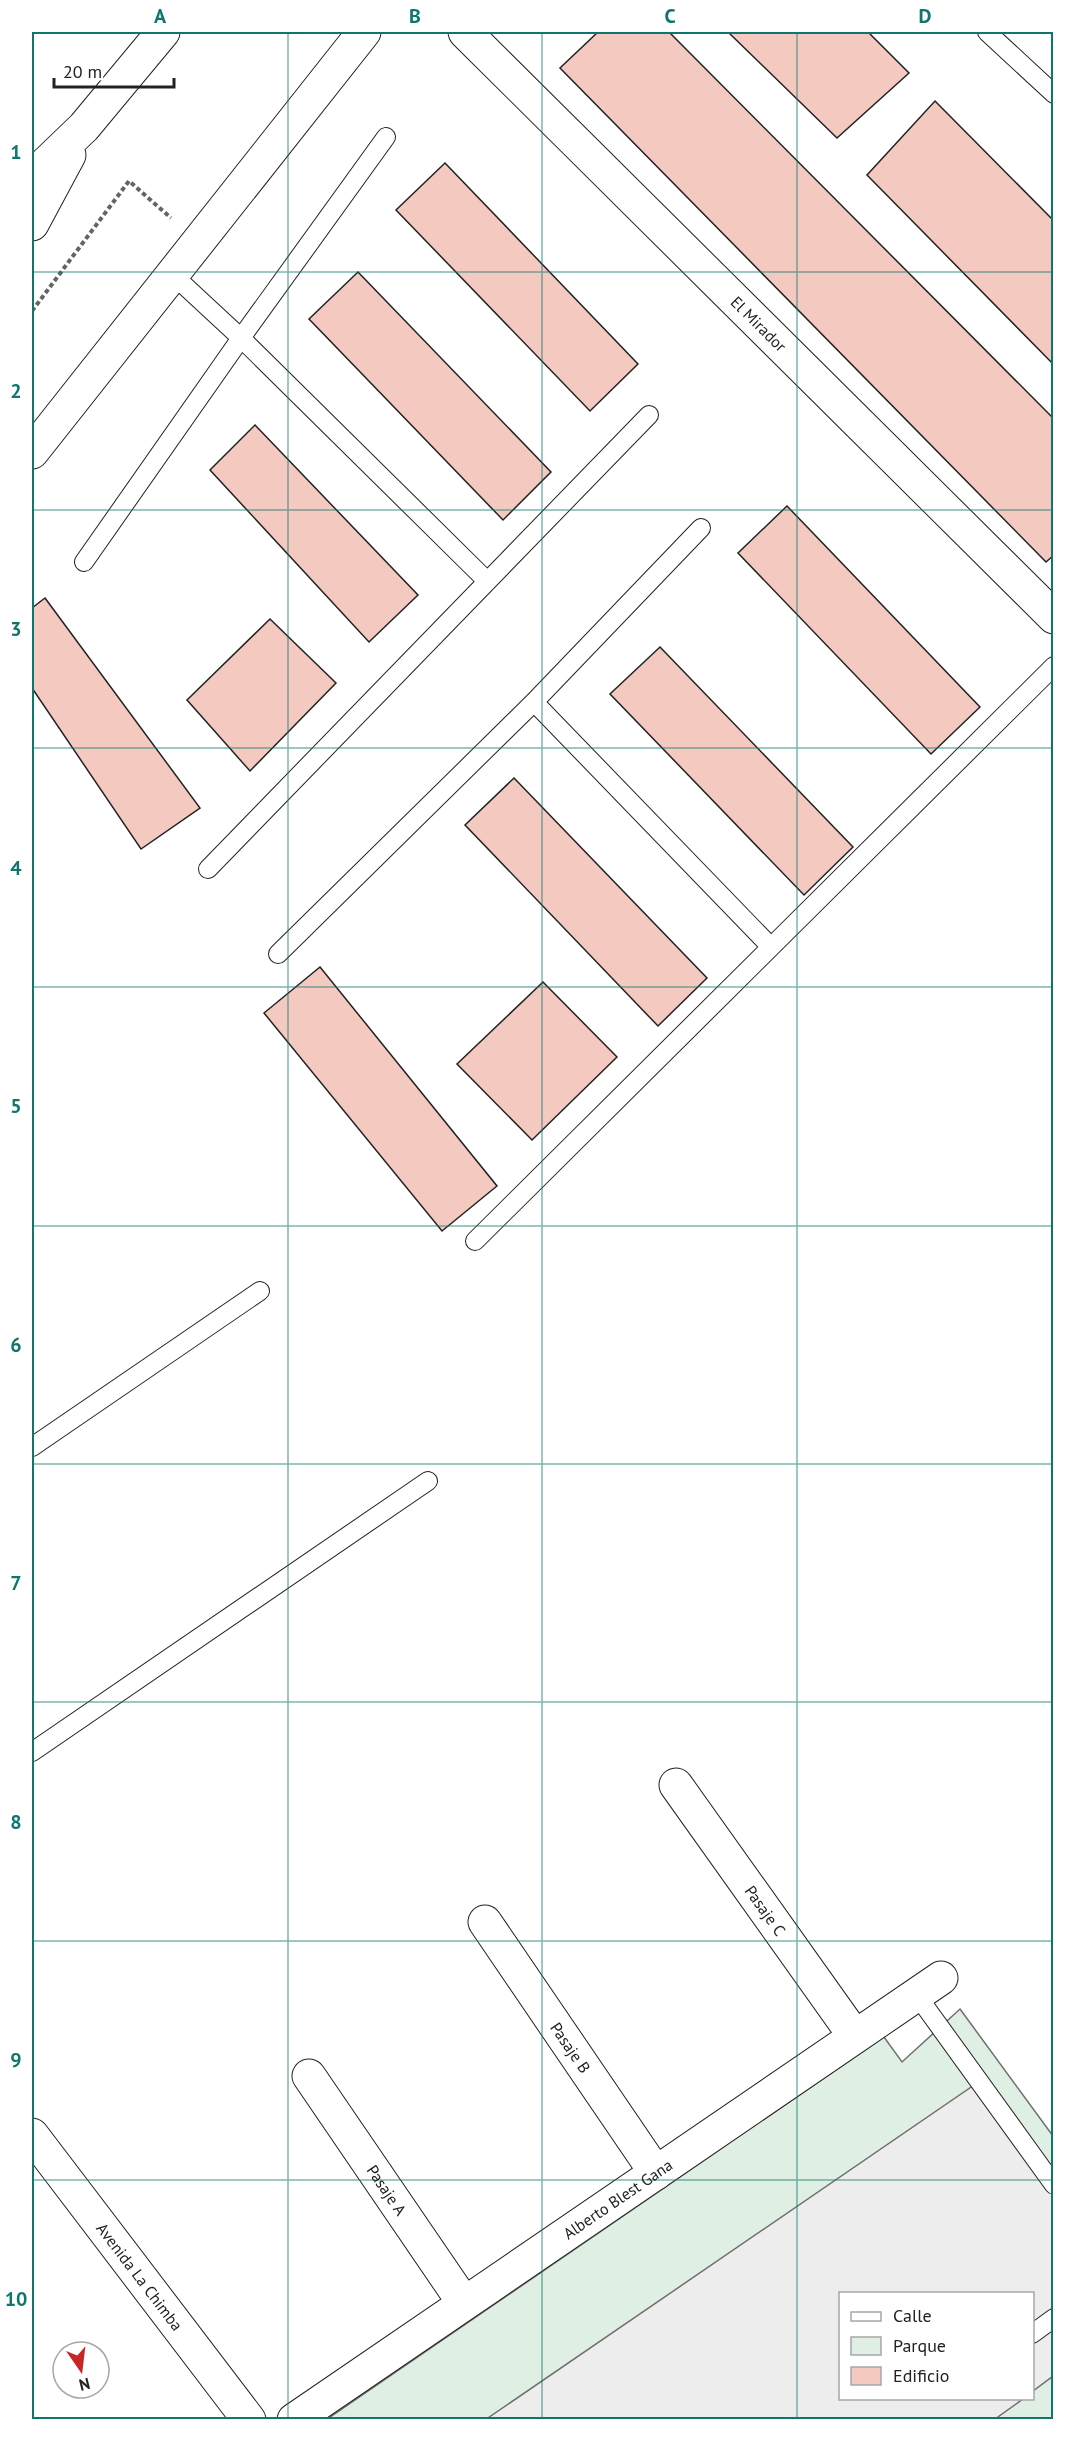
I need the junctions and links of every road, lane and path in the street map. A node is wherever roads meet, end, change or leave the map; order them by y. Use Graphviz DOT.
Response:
graph roads {
  1 [pos="163,32"];
  2 [pos="364,32"];
  3 [pos="465,32"];
  4 [pos="987,32"];
  5 [pos="1053,94"];
  6 [pos="84,127"];
  7 [pos="386,137"];
  8 [pos="32,177"];
  9 [pos="32,224"];
  10 [pos="198,241"];
  11 [pos="172,274"];
  12 [pos="32,311"];
  13 [pos="241,338"];
  14 [pos="649,415"];
  15 [pos="32,452"];
  16 [pos="701,528"];
  17 [pos="84,562"];
  18 [pos="486,580"];
  19 [pos="1053,617"];
  20 [pos="1053,666"];
  21 [pos="534,702"];
  22 [pos="208,869"];
  23 [pos="771,947"];
  24 [pos="278,954"];
  25 [pos="475,1241"];
  26 [pos="260,1291"];
  27 [pos="32,1447"];
  28 [pos="428,1481"];
  29 [pos="32,1752"];
  30 [pos="676,1785"];
  31 [pos="484,1922"];
  32 [pos="929,1986"];
  33 [pos="854,2035"];
  34 [pos="309,2076"];
  35 [pos="32,2135"];
  36 [pos="656,2173"];
  37 [pos="1053,2185"];
  38 [pos="464,2303"];
  39 [pos="1053,2318"];
  40 [pos="1034,2332"];
  41 [pos="242,2417"];
  42 [pos="294,2420"];
  1 -- 6 [label="main road"];
  2 -- 10 [label="main road"];
  3 -- 19 [label="main road, El Mirador"];
  4 -- 5 [label="lane"];
  6 -- 8 [label="main road"];
  6 -- 9 [label="main road"];
  7 -- 13 [label="lane"];
  10 -- 11 [label="main road"];
  10 -- 12 [label="path"];
  11 -- 13 [label="lane"];
  11 -- 15 [label="main road"];
  13 -- 17 [label="lane"];
  13 -- 18 [label="lane"];
  14 -- 18 [label="lane"];
  16 -- 21 [label="lane"];
  18 -- 22 [label="lane"];
  20 -- 23 [label="lane"];
  21 -- 23 [label="lane"];
  21 -- 24 [label="lane"];
  23 -- 25 [label="lane"];
  26 -- 27 [label="lane"];
  28 -- 29 [label="lane"];
  30 -- 33 [label="main road, Pasaje C"];
  31 -- 36 [label="main road, Pasaje B"];
  32 -- 33 [label="main road, Alberto Blest Gana"];
  32 -- 37 [label="lane"];
  33 -- 36 [label="main road, Alberto Blest Gana"];
  34 -- 38 [label="main road, Pasaje A"];
  35 -- 41 [label="main road, Avenida La Chimba"];
  36 -- 38 [label="main road, Alberto Blest Gana"];
  38 -- 42 [label="main road, Alberto Blest Gana"];
  39 -- 40 [label="lane"];
}
